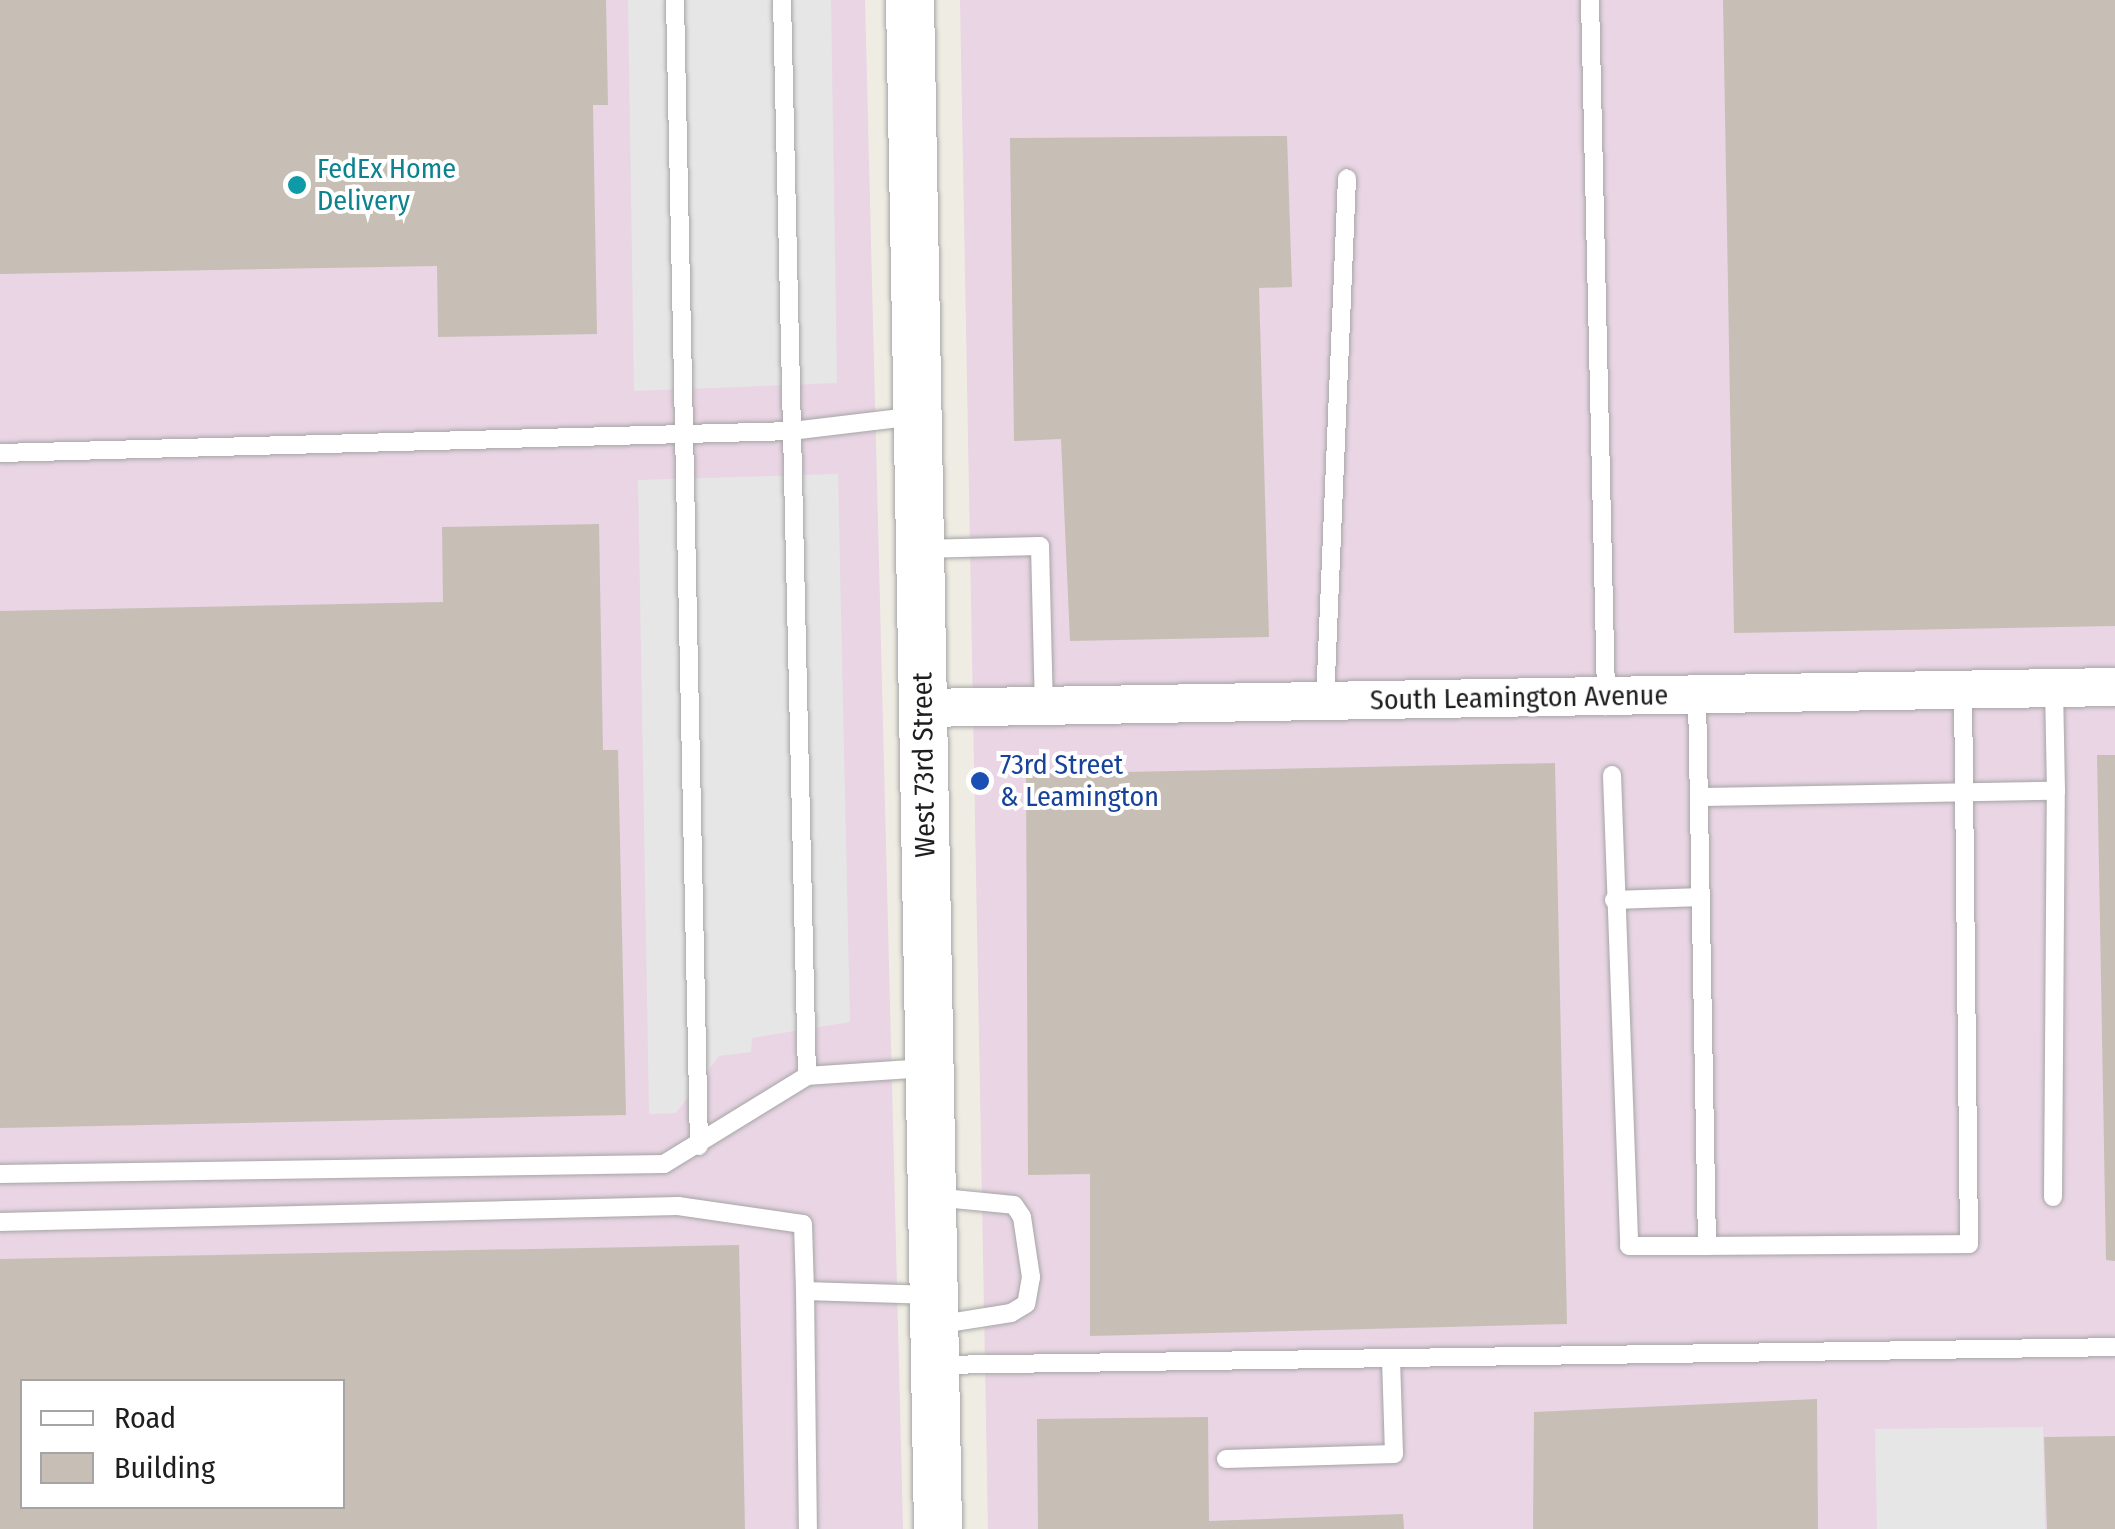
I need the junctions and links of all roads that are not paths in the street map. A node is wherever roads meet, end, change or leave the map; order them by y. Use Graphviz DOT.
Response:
graph roads {
  1 [pos="674,0"];
  2 [pos="782,0"];
  3 [pos="910,0"];
  4 [pos="1590,0"];
  5 [pos="1347,178"];
  6 [pos="918,416"];
  7 [pos="791,431"];
  8 [pos="684,434"];
  9 [pos="0,452"];
  10 [pos="920,549"];
  11 [pos="2115,687"];
  12 [pos="2054,688"];
  13 [pos="1964,690"];
  14 [pos="1697,694"];
  15 [pos="1606,696"];
  16 [pos="1325,701"];
  17 [pos="1044,706"];
  18 [pos="923,708"];
  19 [pos="1612,775"];
  20 [pos="2056,791"];
  21 [pos="1965,792"];
  22 [pos="1699,797"];
  23 [pos="1700,897"];
  24 [pos="1614,900"];
  25 [pos="930,1068"];
  26 [pos="807,1076"];
  27 [pos="698,1146"];
  28 [pos="0,1174"];
  29 [pos="2054,1196"];
  30 [pos="932,1197"];
  31 [pos="0,1222"];
  32 [pos="1707,1246"];
  33 [pos="806,1292"];
  34 [pos="934,1328"];
  35 [pos="2115,1347"];
  36 [pos="1391,1360"];
  37 [pos="1226,1459"];
  38 [pos="808,1529"];
  39 [pos="938,1529"];
  1 -- 8 [label="lane"];
  2 -- 7 [label="lane"];
  3 -- 6 [label="street, West 73rd Street"];
  4 -- 15 [label="lane"];
  5 -- 16 [label="lane"];
  6 -- 7 [label="lane"];
  6 -- 10 [label="street, West 73rd Street"];
  7 -- 8 [label="lane"];
  7 -- 26 [label="lane"];
  8 -- 9 [label="lane"];
  8 -- 27 [label="lane"];
  10 -- 17 [label="lane"];
  10 -- 18 [label="street, West 73rd Street"];
  11 -- 12 [label="street, South Leamington Avenue"];
  12 -- 13 [label="street, South Leamington Avenue"];
  12 -- 20 [label="lane"];
  13 -- 14 [label="street, South Leamington Avenue"];
  13 -- 21 [label="lane"];
  14 -- 15 [label="street, South Leamington Avenue"];
  14 -- 22 [label="lane"];
  15 -- 16 [label="street, South Leamington Avenue"];
  16 -- 17 [label="street, South Leamington Avenue"];
  17 -- 18 [label="street, South Leamington Avenue"];
  18 -- 25 [label="street, West 73rd Street"];
  19 -- 24 [label="lane"];
  20 -- 21 [label="lane"];
  20 -- 29 [label="lane"];
  21 -- 22 [label="lane"];
  21 -- 32 [label="lane"];
  22 -- 23 [label="lane"];
  23 -- 24 [label="lane"];
  23 -- 32 [label="lane"];
  24 -- 32 [label="lane"];
  25 -- 26 [label="lane"];
  25 -- 30 [label="street, West 73rd Street"];
  26 -- 27 [label="lane"];
  27 -- 28 [label="lane"];
  30 -- 34 [label="street, West 73rd Street"];
  30 -- 34 [label="lane"];
  31 -- 33 [label="lane"];
  33 -- 34 [label="lane"];
  33 -- 38 [label="lane"];
  34 -- 36 [label="lane"];
  34 -- 39 [label="street, West 73rd Street"];
  35 -- 36 [label="lane"];
  36 -- 37 [label="lane"];
}
